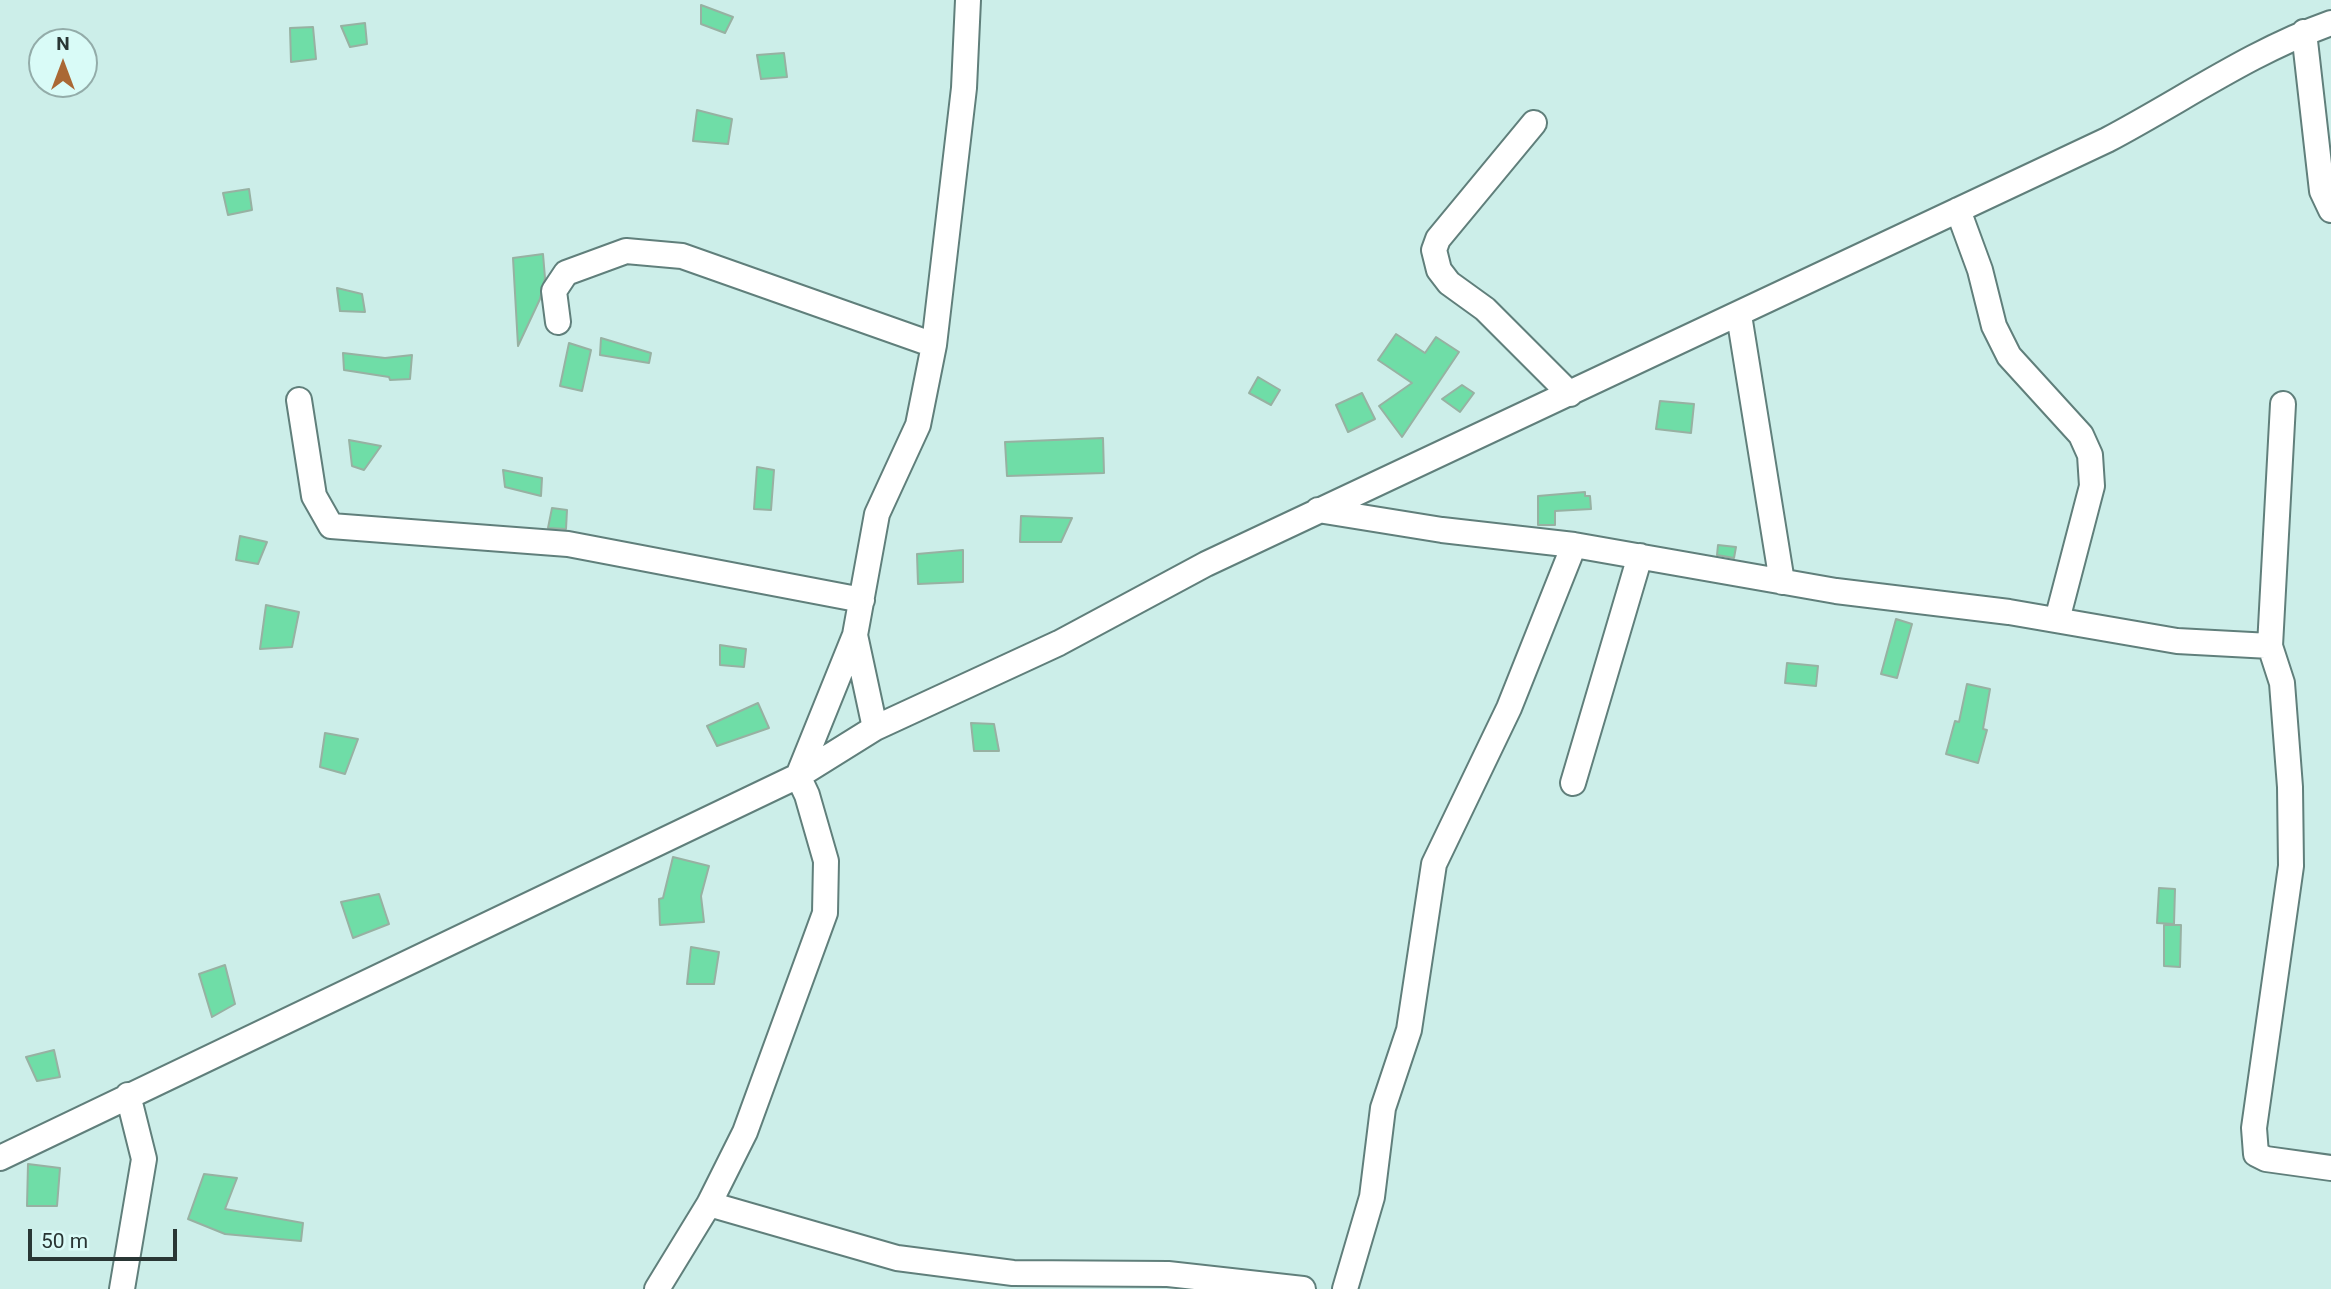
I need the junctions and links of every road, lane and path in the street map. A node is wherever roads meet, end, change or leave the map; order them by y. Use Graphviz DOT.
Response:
graph roads {
  1 [pos="968,0"];
  2 [pos="2331,23"];
  3 [pos="2304,32"];
  4 [pos="1534,123"];
  5 [pos="2331,210"];
  6 [pos="1958,211"];
  7 [pos="1739,315"];
  8 [pos="558,322"];
  9 [pos="934,345"];
  10 [pos="1570,394"];
  11 [pos="299,400"];
  12 [pos="2283,404"];
  13 [pos="1318,510"];
  14 [pos="1574,545"];
  15 [pos="1640,556"];
  16 [pos="1782,582"];
  17 [pos="862,600"];
  18 [pos="2057,620"];
  19 [pos="855,635"];
  20 [pos="2270,646"];
  21 [pos="875,728"];
  22 [pos="798,776"];
  23 [pos="1573,783"];
  24 [pos="128,1095"];
  25 [pos="0,1158"];
  26 [pos="2331,1168"];
  27 [pos="709,1204"];
  28 [pos="122,1289"];
  29 [pos="657,1289"];
  30 [pos="1303,1289"];
  31 [pos="1345,1289"];
  1 -- 9 [label="street"];
  2 -- 3 [label="street"];
  3 -- 5 [label="street"];
  3 -- 6 [label="street"];
  4 -- 10 [label="street"];
  6 -- 7 [label="street"];
  6 -- 18 [label="street"];
  7 -- 10 [label="street"];
  7 -- 16 [label="street"];
  8 -- 9 [label="street"];
  9 -- 17 [label="street"];
  10 -- 13 [label="street"];
  11 -- 17 [label="street"];
  12 -- 20 [label="street"];
  13 -- 14 [label="street"];
  13 -- 21 [label="street"];
  14 -- 15 [label="street"];
  14 -- 31 [label="street"];
  15 -- 16 [label="street"];
  15 -- 23 [label="street"];
  16 -- 18 [label="street"];
  17 -- 19 [label="street"];
  18 -- 20 [label="street"];
  19 -- 21 [label="street"];
  19 -- 22 [label="street"];
  20 -- 26 [label="street"];
  21 -- 22 [label="street"];
  22 -- 24 [label="street"];
  22 -- 27 [label="street"];
  24 -- 25 [label="street"];
  24 -- 28 [label="street"];
  27 -- 29 [label="street"];
  27 -- 30 [label="street"];
}
